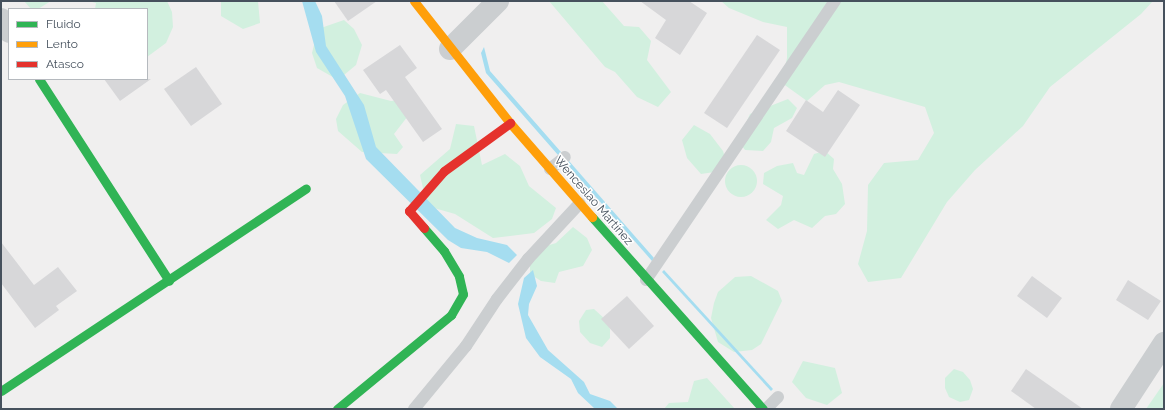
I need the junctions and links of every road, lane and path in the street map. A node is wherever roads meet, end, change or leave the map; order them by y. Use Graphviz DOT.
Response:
graph roads {
  1 [pos="414,1"];
  2 [pos="498,1"];
  3 [pos="835,1"];
  4 [pos="1,19"];
  5 [pos="8,30"];
  6 [pos="450,49"];
  7 [pos="40,80"];
  8 [pos="510,123"];
  9 [pos="565,157"];
  10 [pos="550,169"];
  11 [pos="306,188"];
  12 [pos="580,203"];
  13 [pos="646,280"];
  14 [pos="169,281"];
  15 [pos="1164,343"];
  16 [pos="1,391"];
  17 [pos="778,397"];
  18 [pos="336,409"];
  19 [pos="414,409"];
  20 [pos="765,409"];
  21 [pos="1120,409"];
  1 -- 6 [label="street, Wenceslao Martínez"];
  2 -- 6 [label="street"];
  3 -- 13 [label="lane"];
  4 -- 5 [label="street"];
  6 -- 8 [label="street, Wenceslao Martínez"];
  7 -- 14 [label="street"];
  8 -- 10 [label="street, Wenceslao Martínez"];
  8 -- 18 [label="street"];
  9 -- 10 [label="lane"];
  10 -- 12 [label="street, Wenceslao Martínez"];
  11 -- 14 [label="street"];
  12 -- 13 [label="street, Wenceslao Martínez"];
  12 -- 19 [label="lane"];
  13 -- 20 [label="street, Wenceslao Martínez"];
  14 -- 16 [label="street"];
  15 -- 21 [label="street"];
  17 -- 20 [label="lane"];
}
